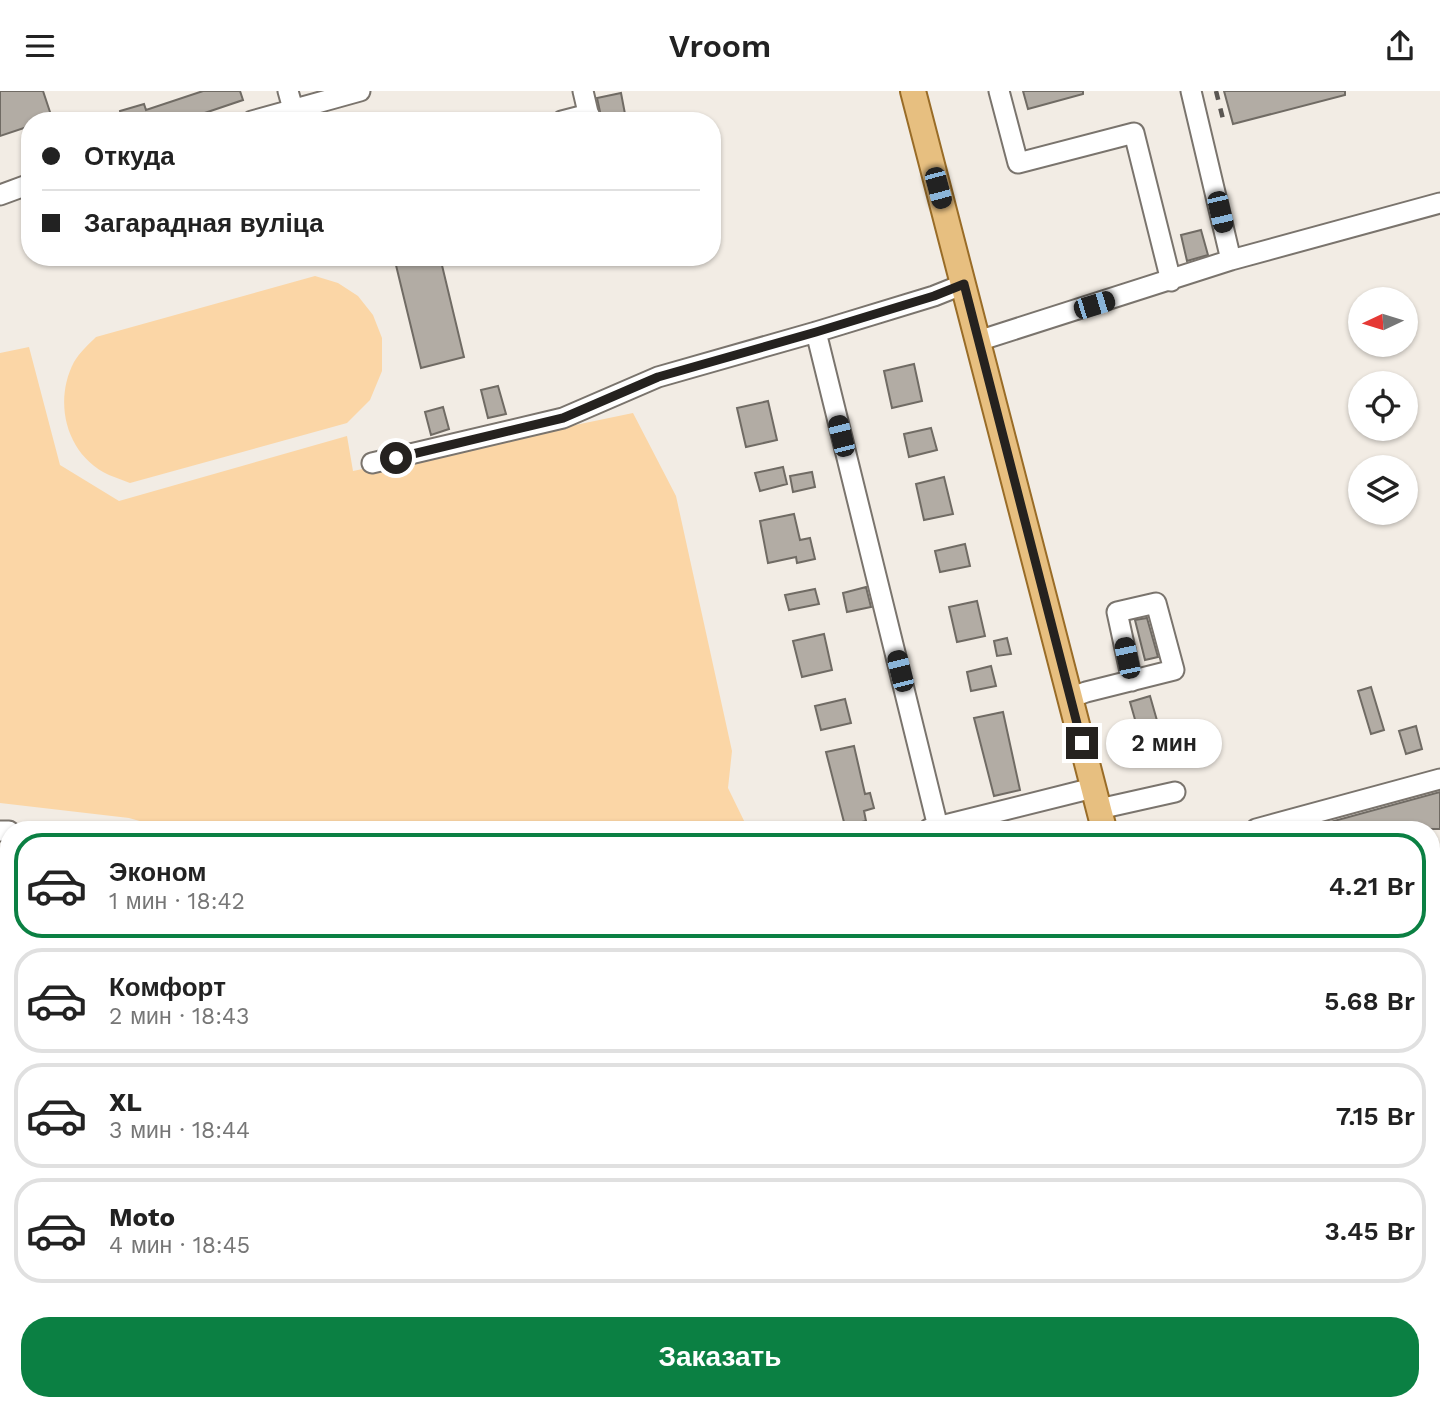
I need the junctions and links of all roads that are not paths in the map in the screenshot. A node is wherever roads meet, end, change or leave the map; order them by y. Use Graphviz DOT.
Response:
graph roads {
  1 [pos="360,91"];
  2 [pos="583,91"];
  3 [pos="913,91"];
  4 [pos="999,91"];
  5 [pos="1191,91"];
  6 [pos="290,100"];
  7 [pos="268,112"];
  8 [pos="588,112"];
  9 [pos="21,187"];
  10 [pos="0,195"];
  11 [pos="1440,203"];
  12 [pos="1231,260"];
  13 [pos="1171,281"];
  14 [pos="964,284"];
  15 [pos="816,332"];
  16 [pos="978,341"];
  17 [pos="372,463"];
  18 [pos="1132,681"];
  19 [pos="1070,698"];
  20 [pos="1440,779"];
  21 [pos="1175,792"];
  22 [pos="1099,809"];
  23 [pos="932,821"];
  24 [pos="995,821"];
  25 [pos="1285,821"];
  1 -- 6 [label="street"];
  2 -- 8 [label="street"];
  3 -- 14 [label="main road"];
  4 -- 13 [label="street"];
  5 -- 12 [label="street"];
  6 -- 7 [label="street"];
  9 -- 10 [label="street"];
  11 -- 12 [label="street"];
  12 -- 13 [label="street"];
  13 -- 16 [label="street"];
  14 -- 15 [label="street"];
  14 -- 16 [label="main road"];
  15 -- 17 [label="street"];
  15 -- 23 [label="street"];
  16 -- 19 [label="main road"];
  18 -- 19 [label="street"];
  19 -- 22 [label="main road"];
  20 -- 25 [label="street"];
  21 -- 22 [label="street"];
  22 -- 24 [label="street"];
}
